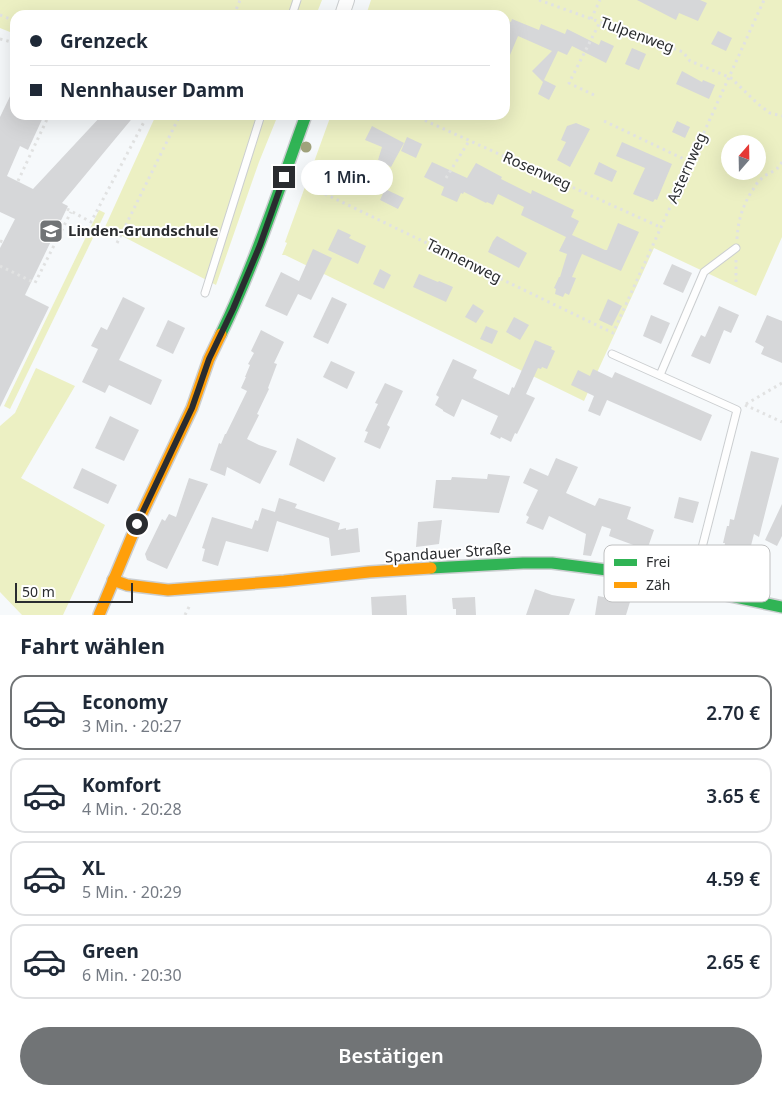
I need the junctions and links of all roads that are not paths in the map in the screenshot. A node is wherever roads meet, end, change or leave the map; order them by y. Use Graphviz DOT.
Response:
graph roads {
  1 [pos="259,120"];
  2 [pos="304,120"];
  3 [pos="736,248"];
  4 [pos="205,293"];
  5 [pos="612,354"];
  6 [pos="660,375"];
  7 [pos="703,545"];
  8 [pos="604,570"];
  9 [pos="113,580"];
  10 [pos="751,602"];
  11 [pos="780,609"];
  12 [pos="98,615"];
  1 -- 4 [label="lane"];
  2 -- 9 [label="street"];
  3 -- 6 [label="lane"];
  5 -- 6 [label="lane"];
  6 -- 7 [label="lane"];
  8 -- 9 [label="street, Spandauer Straße"];
  9 -- 12 [label="street"];
  10 -- 11 [label="street, Spandauer Straße"];
}
